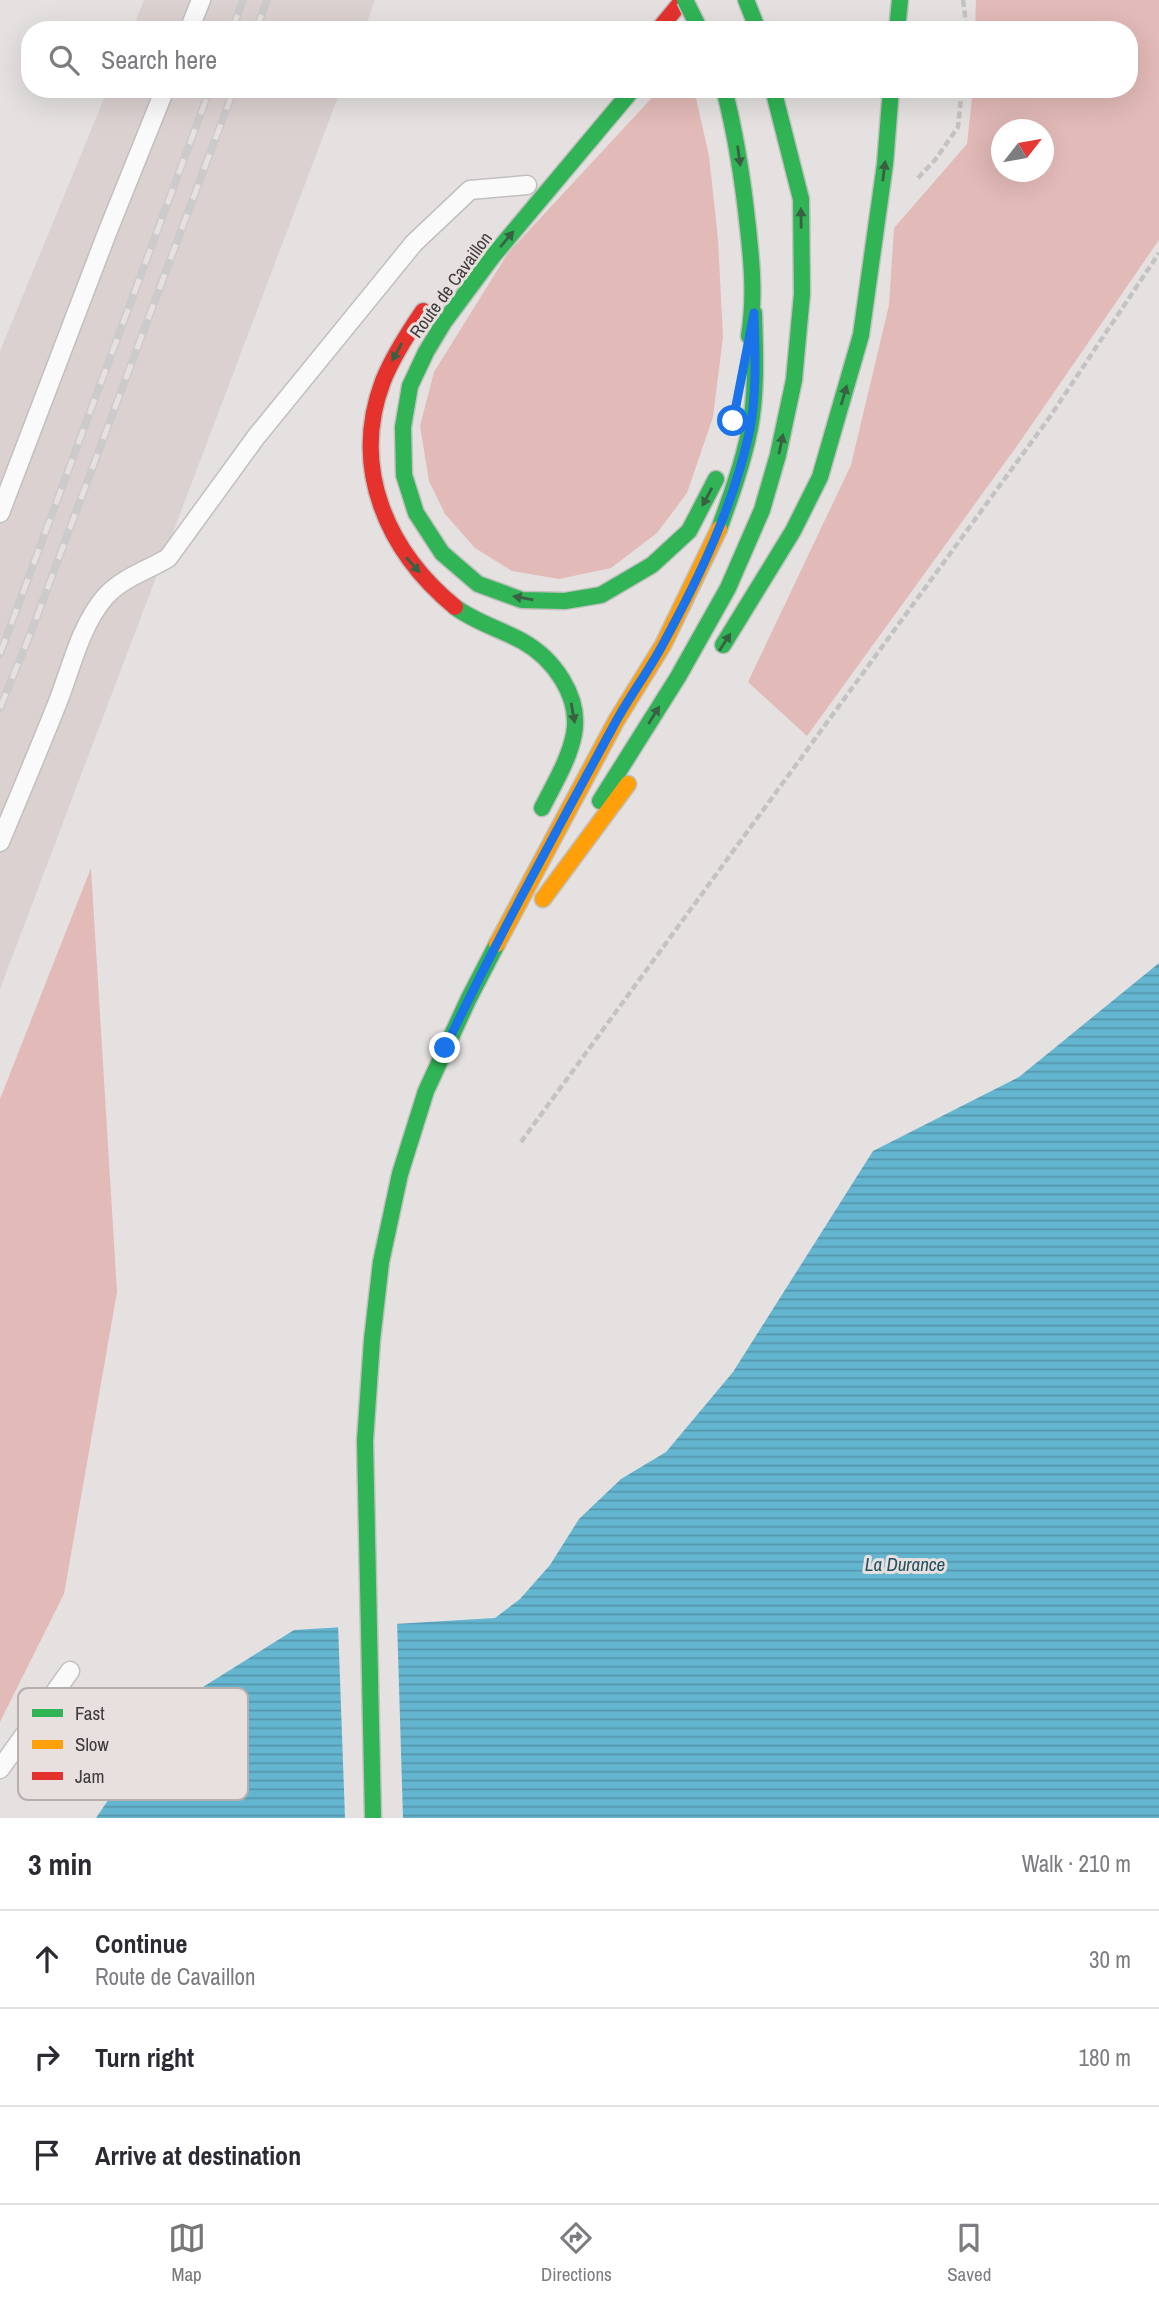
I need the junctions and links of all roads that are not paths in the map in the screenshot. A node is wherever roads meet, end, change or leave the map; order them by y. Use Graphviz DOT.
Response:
graph roads {
  1 [pos="201,0"];
  2 [pos="684,0"];
  3 [pos="707,0"];
  4 [pos="746,0"];
  5 [pos="900,0"];
  6 [pos="193,21"];
  7 [pos="666,21"];
  8 [pos="690,21"];
  9 [pos="695,21"];
  10 [pos="755,21"];
  11 [pos="898,21"];
  12 [pos="161,98"];
  13 [pos="625,98"];
  14 [pos="726,98"];
  15 [pos="775,98"];
  16 [pos="890,98"];
  17 [pos="531,179"];
  18 [pos="510,204"];
  19 [pos="430,302"];
  20 [pos="754,313"];
  21 [pos="738,394"];
  22 [pos="723,461"];
  23 [pos="0,513"];
  24 [pos="718,653"];
  25 [pos="648,755"];
  26 [pos="534,824"];
  27 [pos="0,842"];
  28 [pos="509,886"];
  29 [pos="514,936"];
  30 [pos="469,998"];
  31 [pos="70,1671"];
  32 [pos="58,1688"];
  33 [pos="18,1744"];
  34 [pos="0,1769"];
  35 [pos="373,1818"];
  1 -- 6 [label="lane"];
  2 -- 7 [label="main road"];
  2 -- 9 [label="main road, bridge"];
  3 -- 8 [label="main road"];
  4 -- 10 [label="main road"];
  5 -- 11 [label="main road"];
  12 -- 23 [label="lane"];
  22 -- 13 [label="main road, Route de Cavaillon, one-way"];
  14 -- 20 [label="main road, one-way"];
  29 -- 15 [label="main road, one-way"];
  24 -- 16 [label="main road, one-way"];
  17 -- 18 [label="main road"];
  17 -- 27 [label="lane"];
  19 -- 26 [label="main road, one-way"];
  20 -- 21 [label="main road"];
  20 -- 30 [label="main road"];
  25 -- 29 [label="main road"];
  28 -- 30 [label="main road"];
  29 -- 30 [label="main road"];
  30 -- 35 [label="main road"];
  31 -- 32 [label="lane"];
  33 -- 34 [label="lane"];
}
